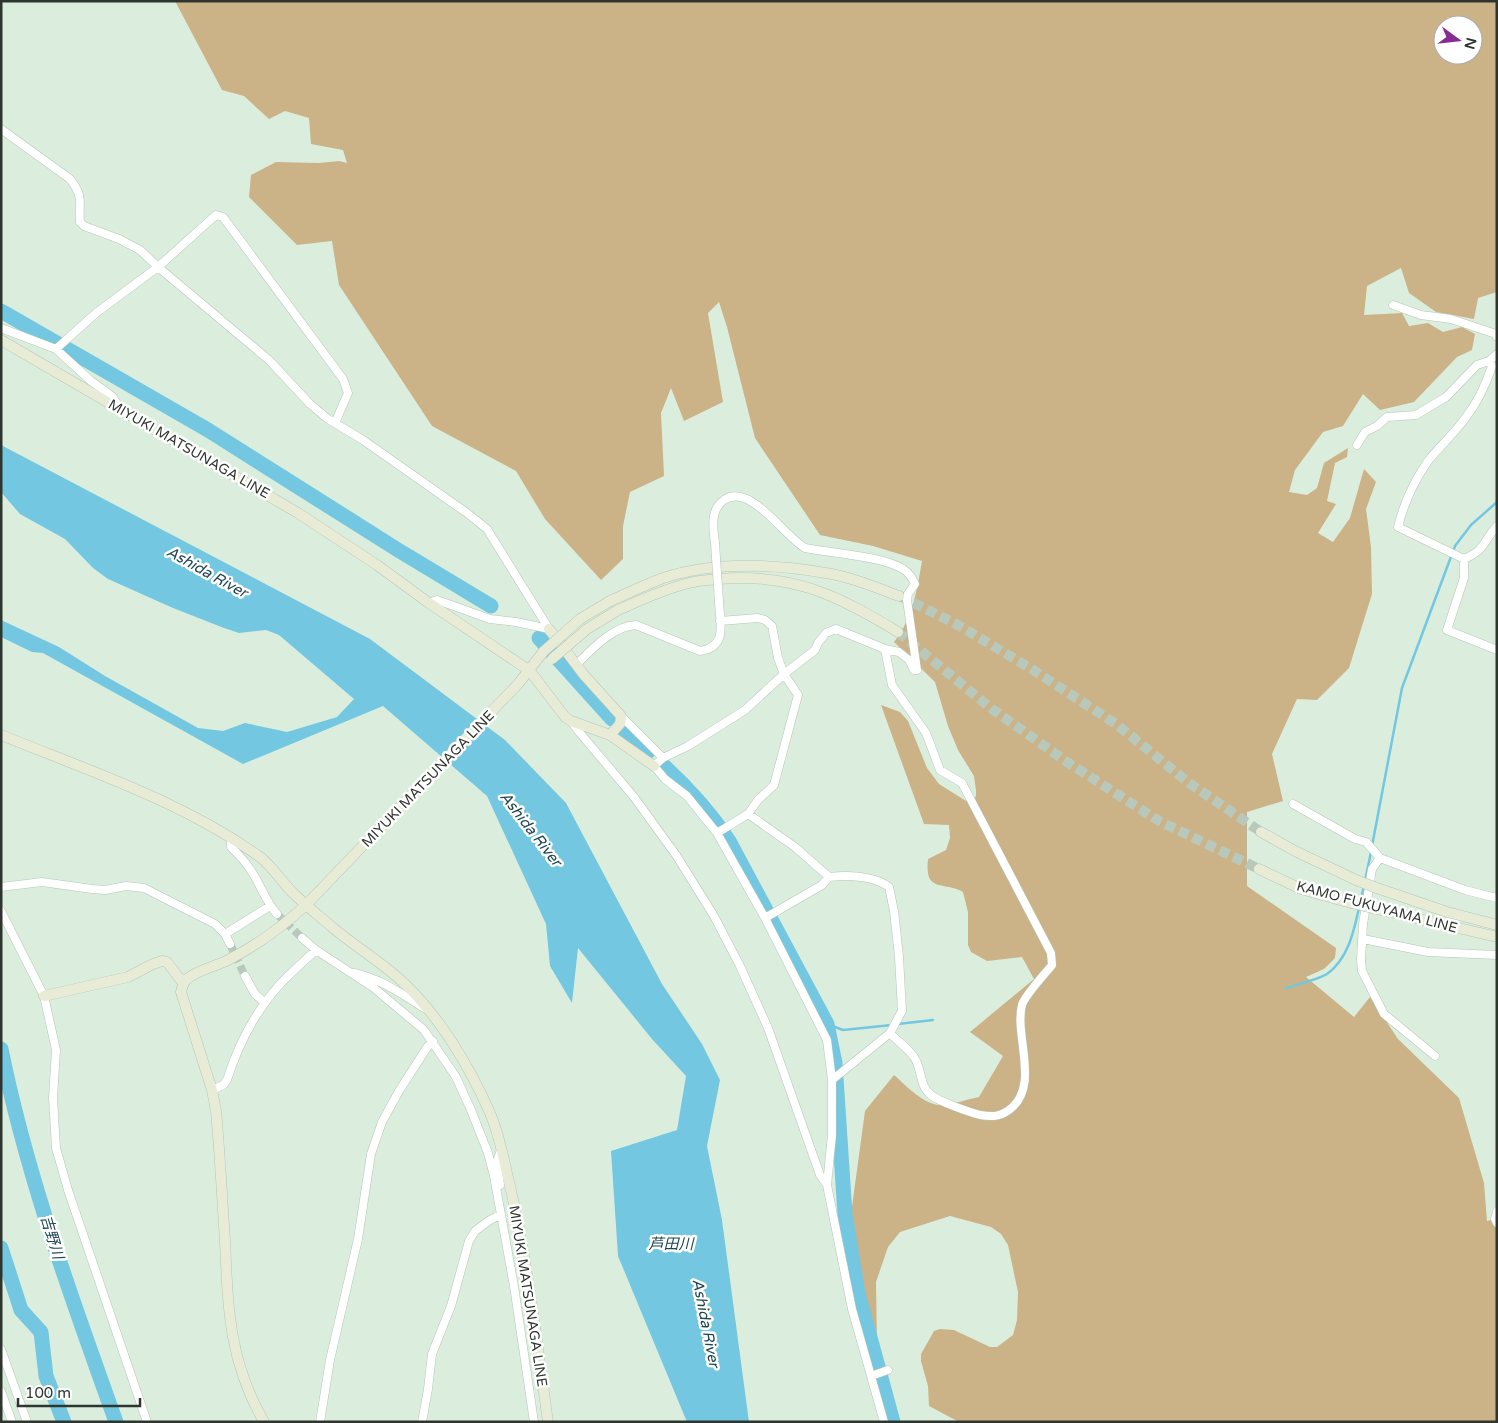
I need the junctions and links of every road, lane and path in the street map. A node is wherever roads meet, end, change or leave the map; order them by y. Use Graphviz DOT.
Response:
graph roads {
  1 [pos="1,129"];
  2 [pos="158,268"];
  3 [pos="1393,305"];
  4 [pos="1,328"];
  5 [pos="1497,337"];
  6 [pos="1,340"];
  7 [pos="59,346"];
  8 [pos="1497,354"];
  9 [pos="1489,362"];
  10 [pos="120,409"];
  11 [pos="335,423"];
  12 [pos="1357,445"];
  13 [pos="1497,526"];
  14 [pos="1460,558"];
  15 [pos="899,596"];
  16 [pos="429,603"];
  17 [pos="720,621"];
  18 [pos="549,630"];
  19 [pos="898,632"];
  20 [pos="885,649"];
  21 [pos="1497,650"];
  22 [pos="576,665"];
  23 [pos="530,671"];
  24 [pos="784,674"];
  25 [pos="621,716"];
  26 [pos="571,721"];
  27 [pos="1,735"];
  28 [pos="610,735"];
  29 [pos="662,758"];
  30 [pos="654,766"];
  31 [pos="1293,804"];
  32 [pos="748,814"];
  33 [pos="720,830"];
  34 [pos="1261,832"];
  35 [pos="231,838"];
  36 [pos="1380,858"];
  37 [pos="1260,869"];
  38 [pos="829,877"];
  39 [pos="1,887"];
  40 [pos="1497,898"];
  41 [pos="306,905"];
  42 [pos="270,906"];
  43 [pos="1,911"];
  44 [pos="277,914"];
  45 [pos="765,918"];
  46 [pos="1497,924"];
  47 [pos="226,934"];
  48 [pos="1497,937"];
  49 [pos="302,938"];
  50 [pos="1363,939"];
  51 [pos="230,944"];
  52 [pos="316,950"];
  53 [pos="1497,955"];
  54 [pos="350,972"];
  55 [pos="245,976"];
  56 [pos="183,983"];
  57 [pos="44,996"];
  58 [pos="265,1003"];
  59 [pos="430,1012"];
  60 [pos="893,1027"];
  61 [pos="433,1042"];
  62 [pos="1435,1056"];
  63 [pos="832,1080"];
  64 [pos="212,1090"];
  65 [pos="501,1148"];
  66 [pos="827,1184"];
  67 [pos="1497,1211"];
  68 [pos="500,1212"];
  69 [pos="1497,1223"];
  70 [pos="1,1348"];
  71 [pos="888,1370"];
  72 [pos="871,1376"];
  73 [pos="1,1391"];
  74 [pos="12,1422"];
  75 [pos="27,1422"];
  76 [pos="147,1422"];
  77 [pos="264,1422"];
  78 [pos="320,1422"];
  79 [pos="422,1422"];
  80 [pos="534,1422"];
  81 [pos="548,1422"];
  82 [pos="884,1422"];
  1 -- 2 [label="street"];
  2 -- 7 [label="street"];
  2 -- 11 [label="street"];
  2 -- 11 [label="street"];
  3 -- 5 [label="street"];
  4 -- 7 [label="street"];
  6 -- 10 [label="main road, MIYUKI MATSUNAGA LINE"];
  7 -- 10 [label="street"];
  8 -- 9 [label="street"];
  9 -- 12 [label="street"];
  9 -- 14 [label="street"];
  10 -- 16 [label="main road, MIYUKI MATSUNAGA LINE"];
  11 -- 18 [label="street"];
  13 -- 14 [label="street"];
  14 -- 21 [label="street"];
  15 -- 23 [label="main road, bridge"];
  16 -- 18 [label="street"];
  16 -- 23 [label="main road, MIYUKI MATSUNAGA LINE"];
  17 -- 20 [label="street, bridge"];
  17 -- 22 [label="street"];
  17 -- 24 [label="street"];
  18 -- 22 [label="main road"];
  19 -- 23 [label="main road, bridge"];
  20 -- 24 [label="street"];
  20 -- 60 [label="street"];
  22 -- 25 [label="main road"];
  23 -- 26 [label="main road"];
  23 -- 41 [label="main road, MIYUKI MATSUNAGA LINE"];
  24 -- 29 [label="street"];
  24 -- 32 [label="street"];
  25 -- 28 [label="main road"];
  25 -- 29 [label="street"];
  26 -- 28 [label="main road"];
  26 -- 66 [label="street"];
  27 -- 35 [label="main road"];
  28 -- 30 [label="main road"];
  29 -- 30 [label="street"];
  30 -- 33 [label="street"];
  31 -- 36 [label="street"];
  32 -- 33 [label="street"];
  32 -- 38 [label="street"];
  33 -- 45 [label="street"];
  34 -- 46 [label="main road, KAMO FUKUYAMA LINE, bridge"];
  35 -- 41 [label="main road"];
  35 -- 42 [label="street"];
  36 -- 40 [label="street"];
  36 -- 50 [label="street"];
  37 -- 48 [label="main road, KAMO FUKUYAMA LINE, bridge"];
  38 -- 45 [label="street"];
  38 -- 60 [label="street"];
  39 -- 47 [label="street"];
  41 -- 56 [label="main road"];
  41 -- 59 [label="main road, MIYUKI MATSUNAGA LINE"];
  42 -- 44 [label="street"];
  42 -- 47 [label="street"];
  43 -- 57 [label="street"];
  45 -- 63 [label="street"];
  47 -- 51 [label="street"];
  49 -- 52 [label="street"];
  50 -- 53 [label="street"];
  50 -- 62 [label="street"];
  52 -- 54 [label="street"];
  52 -- 58 [label="street"];
  54 -- 59 [label="street"];
  54 -- 61 [label="street"];
  55 -- 58 [label="street"];
  56 -- 57 [label="main road"];
  56 -- 64 [label="main road"];
  57 -- 76 [label="street"];
  58 -- 64 [label="street"];
  59 -- 65 [label="main road, MIYUKI MATSUNAGA LINE"];
  60 -- 63 [label="street"];
  61 -- 68 [label="street"];
  61 -- 78 [label="street"];
  63 -- 66 [label="street"];
  64 -- 77 [label="main road"];
  65 -- 68 [label="street"];
  65 -- 81 [label="main road, MIYUKI MATSUNAGA LINE"];
  66 -- 72 [label="street"];
  67 -- 69 [label="street"];
  68 -- 79 [label="street"];
  68 -- 80 [label="street"];
  70 -- 75 [label="street"];
  71 -- 72 [label="street"];
  72 -- 82 [label="street"];
  73 -- 74 [label="street"];
}
